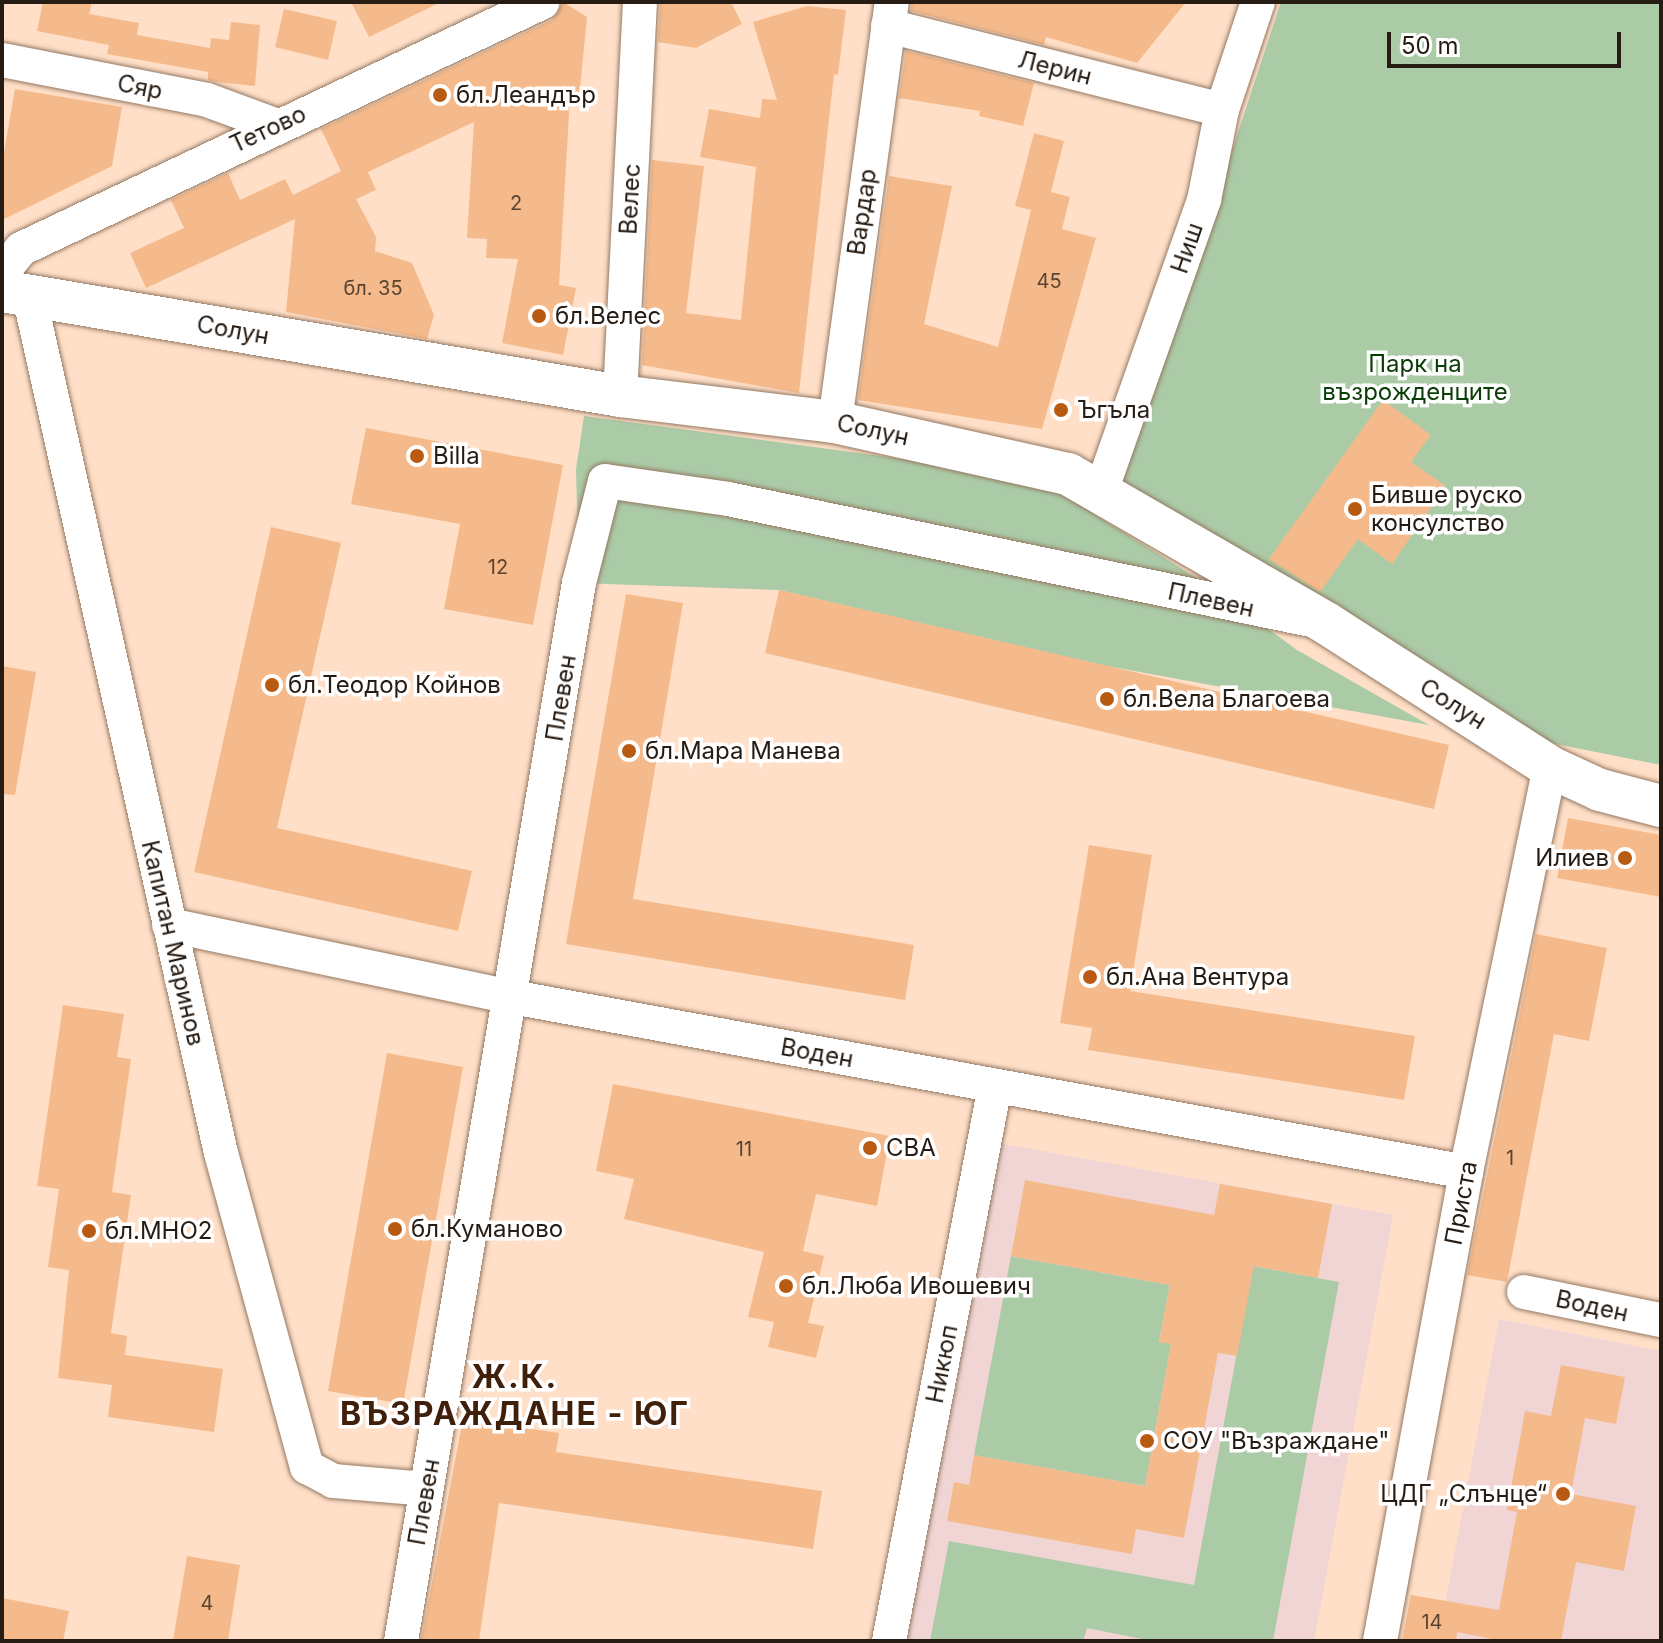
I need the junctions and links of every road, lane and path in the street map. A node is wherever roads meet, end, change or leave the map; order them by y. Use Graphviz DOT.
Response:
graph roads {
  1 [pos="543,2"];
  2 [pos="640,2"];
  3 [pos="1258,2"];
  4 [pos="890,14"];
  5 [pos="2,60"];
  6 [pos="1222,110"];
  7 [pos="275,125"];
  8 [pos="11,286"];
  9 [pos="620,396"];
  10 [pos="835,422"];
  11 [pos="1101,491"];
  12 [pos="1326,623"];
  13 [pos="1550,767"];
  14 [pos="1661,806"];
  15 [pos="169,925"];
  16 [pos="512,997"];
  17 [pos="995,1086"];
  18 [pos="1466,1172"];
  19 [pos="1524,1292"];
  20 [pos="1661,1320"];
  21 [pos="426,1489"];
  22 [pos="401,1641"];
  23 [pos="889,1641"];
  24 [pos="1380,1641"];
  1 -- 7 [label="street, Тетово"];
  2 -- 9 [label="street, Велес"];
  3 -- 6 [label="street, Ниш"];
  4 -- 6 [label="street, Лерин"];
  4 -- 10 [label="street, Вардар"];
  5 -- 7 [label="street, Сяр"];
  6 -- 11 [label="street, Ниш"];
  7 -- 8 [label="street, Тетово"];
  8 -- 9 [label="street, Солун"];
  8 -- 15 [label="street, Капитан Маринов"];
  9 -- 10 [label="street, Солун"];
  10 -- 11 [label="street, Солун"];
  11 -- 12 [label="street, Солун"];
  12 -- 13 [label="street, Солун"];
  12 -- 16 [label="street, Плевен"];
  13 -- 14 [label="street, Солун"];
  13 -- 18 [label="street, Приста"];
  15 -- 16 [label="street, Воден"];
  15 -- 21 [label="street, Капитан Маринов"];
  16 -- 17 [label="street, Воден"];
  16 -- 21 [label="street, Плевен"];
  17 -- 18 [label="street, Воден"];
  17 -- 23 [label="street, Никюп"];
  18 -- 24 [label="street, Приста"];
  19 -- 20 [label="street, Воден"];
  21 -- 22 [label="street, Плевен"];
}
